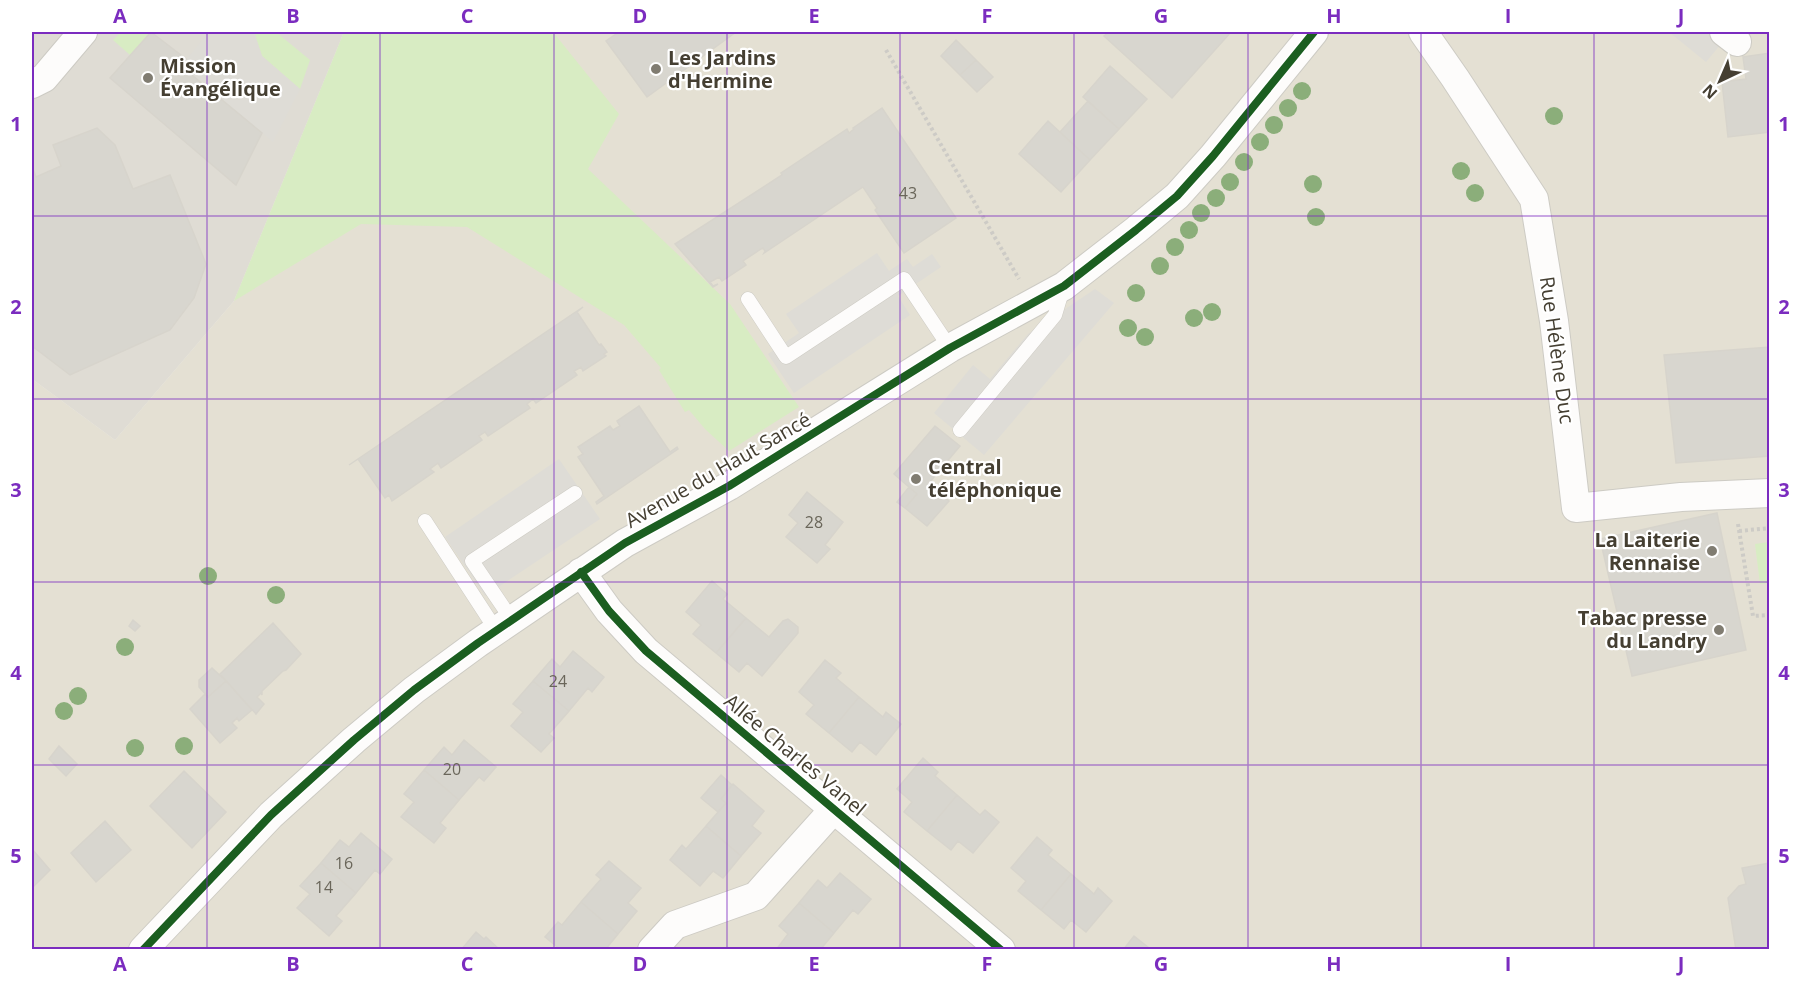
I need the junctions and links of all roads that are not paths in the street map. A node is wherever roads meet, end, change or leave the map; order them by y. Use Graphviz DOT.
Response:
graph roads {
  1 [pos="83,32"];
  2 [pos="1314,32"];
  3 [pos="1423,32"];
  4 [pos="32,84"];
  5 [pos="1064,286"];
  6 [pos="748,299"];
  7 [pos="950,348"];
  8 [pos="960,430"];
  9 [pos="575,493"];
  10 [pos="1770,493"];
  11 [pos="425,521"];
  12 [pos="581,572"];
  13 [pos="504,625"];
  14 [pos="834,809"];
  15 [pos="143,950"];
  16 [pos="652,950"];
  17 [pos="1001,950"];
  1 -- 4 [label="street"];
  2 -- 5 [label="street, Avenue du Haut Sancé"];
  3 -- 10 [label="street, Rue Hélène Duc"];
  5 -- 7 [label="street, Avenue du Haut Sancé"];
  5 -- 8 [label="lane"];
  6 -- 7 [label="lane"];
  7 -- 12 [label="street, Avenue du Haut Sancé"];
  9 -- 13 [label="lane"];
  11 -- 13 [label="lane"];
  12 -- 13 [label="street, Avenue du Haut Sancé"];
  12 -- 14 [label="street, Allée Charles Vanel"];
  13 -- 15 [label="street, Avenue du Haut Sancé"];
  14 -- 16 [label="street"];
  14 -- 17 [label="street, Allée Charles Vanel"];
}
